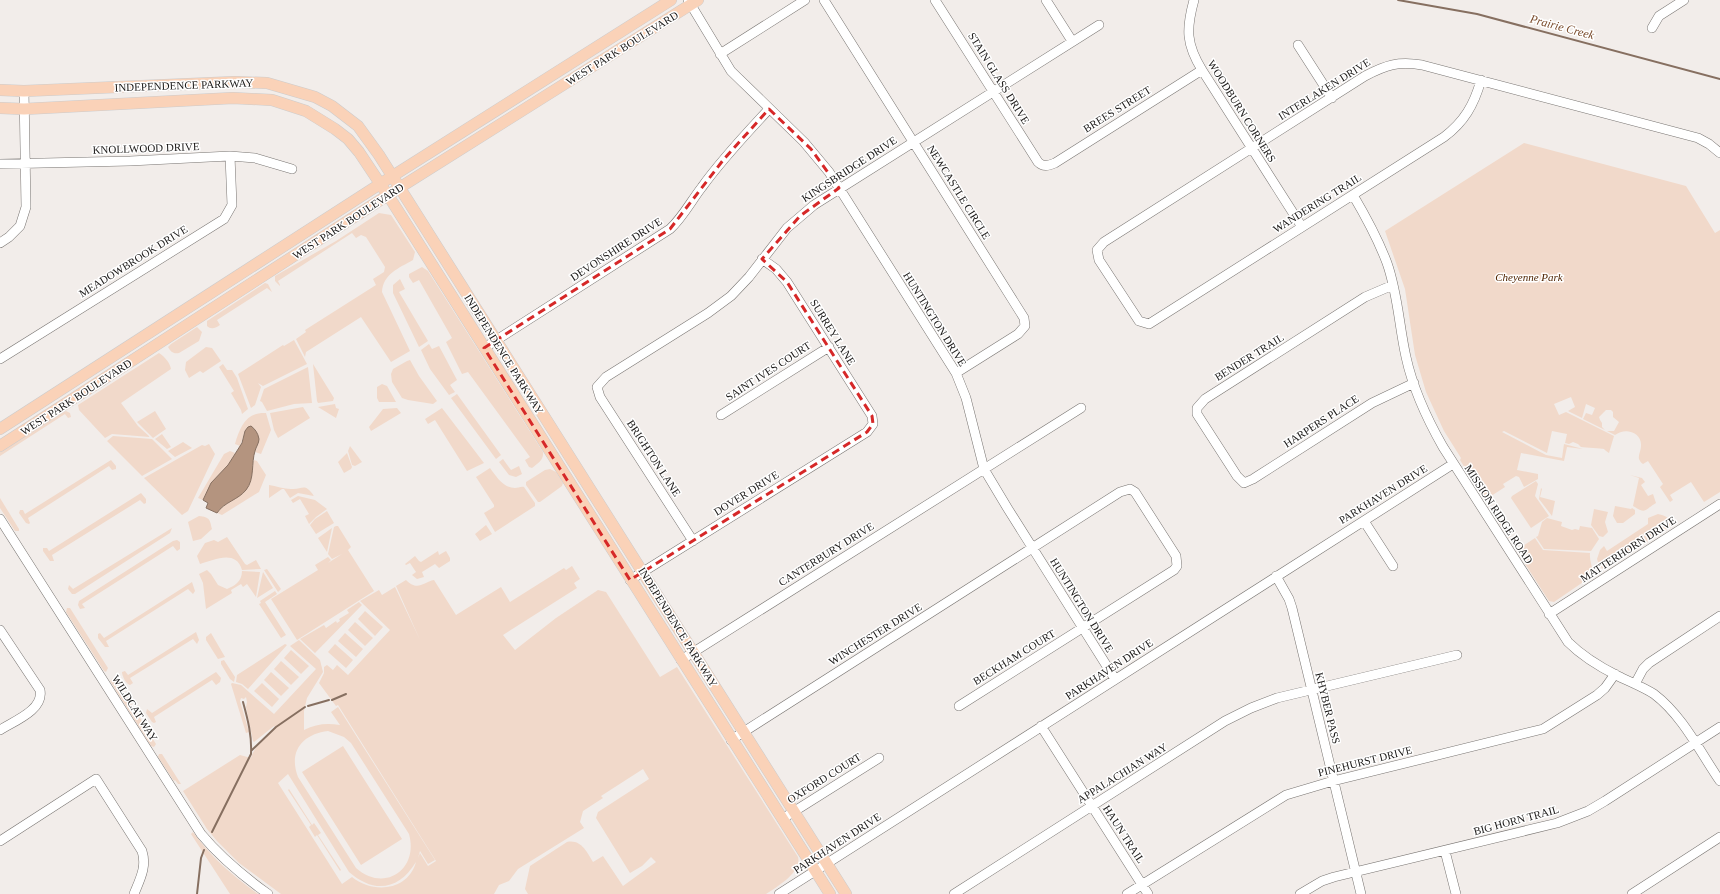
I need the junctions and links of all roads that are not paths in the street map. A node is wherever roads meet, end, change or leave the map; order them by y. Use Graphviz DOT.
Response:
graph roads {
  1 [pos="671,0"];
  2 [pos="805,0"];
  3 [pos="824,0"];
  4 [pos="935,0"];
  5 [pos="1046,0"];
  6 [pos="1194,0"];
  7 [pos="1684,0"];
  8 [pos="692,2"];
  9 [pos="1098,24"];
  10 [pos="1652,28"];
  11 [pos="1072,41"];
  12 [pos="1298,45"];
  13 [pos="720,54"];
  14 [pos="1202,70"];
  15 [pos="1480,80"];
  16 [pos="0,90"];
  17 [pos="24,91"];
  18 [pos="993,91"];
  19 [pos="1332,98"];
  20 [pos="0,108"];
  21 [pos="24,109"];
  22 [pos="769,109"];
  23 [pos="913,142"];
  24 [pos="1251,148"];
  25 [pos="1720,153"];
  26 [pos="230,156"];
  27 [pos="0,164"];
  28 [pos="26,164"];
  29 [pos="1045,166"];
  30 [pos="292,169"];
  31 [pos="392,176"];
  32 [pos="380,184"];
  33 [pos="400,188"];
  34 [pos="839,188"];
  35 [pos="388,195"];
  36 [pos="1353,195"];
  37 [pos="1302,228"];
  38 [pos="0,243"];
  39 [pos="438,249"];
  40 [pos="426,257"];
  41 [pos="762,259"];
  42 [pos="1393,285"];
  43 [pos="1143,324"];
  44 [pos="496,340"];
  45 [pos="828,347"];
  46 [pos="484,348"];
  47 [pos="0,359"];
  48 [pos="956,373"];
  49 [pos="1414,383"];
  50 [pos="597,387"];
  51 [pos="1081,408"];
  52 [pos="721,415"];
  53 [pos="873,424"];
  54 [pos="0,429"];
  55 [pos="0,446"];
  56 [pos="1453,464"];
  57 [pos="984,469"];
  58 [pos="1244,482"];
  59 [pos="1720,504"];
  60 [pos="0,519"];
  61 [pos="1364,520"];
  62 [pos="692,541"];
  63 [pos="1033,548"];
  64 [pos="1393,566"];
  65 [pos="643,572"];
  66 [pos="1276,576"];
  67 [pos="630,580"];
  68 [pos="1548,614"];
  69 [pos="1720,616"];
  70 [pos="1083,628"];
  71 [pos="0,630"];
  72 [pos="694,652"];
  73 [pos="1457,655"];
  74 [pos="681,660"];
  75 [pos="1615,674"];
  76 [pos="1115,679"];
  77 [pos="1635,684"];
  78 [pos="1311,690"];
  79 [pos="959,706"];
  80 [pos="1041,726"];
  81 [pos="1720,727"];
  82 [pos="0,730"];
  83 [pos="743,732"];
  84 [pos="731,740"];
  85 [pos="1694,743"];
  86 [pos="879,758"];
  87 [pos="1333,781"];
  88 [pos="1720,781"];
  89 [pos="1092,806"];
  90 [pos="794,811"];
  91 [pos="782,819"];
  92 [pos="1720,838"];
  93 [pos="0,841"];
  94 [pos="1445,851"];
  95 [pos="827,864"];
  96 [pos="815,871"];
  97 [pos="1355,872"];
  98 [pos="1142,885"];
  99 [pos="134,894"];
  100 [pos="268,894"];
  101 [pos="779,894"];
  102 [pos="830,894"];
  103 [pos="846,894"];
  104 [pos="954,894"];
  105 [pos="1127,894"];
  106 [pos="1148,894"];
  107 [pos="1300,894"];
  108 [pos="1361,894"];
  109 [pos="1456,894"];
  110 [pos="1632,894"];
  1 -- 31 [label="main road, WEST PARK BOULEVARD"];
  2 -- 13 [label="street"];
  3 -- 23 [label="street, NEWCASTLE CIRCLE"];
  4 -- 18 [label="street, STAIN GLASS DRIVE"];
  5 -- 11 [label="street"];
  6 -- 14 [label="street, WOODBURN CORNERS"];
  7 -- 10 [label="street"];
  8 -- 13 [label="street, HUNTINGTON DRIVE"];
  8 -- 33 [label="main road, WEST PARK BOULEVARD"];
  9 -- 11 [label="street, KINGSBRIDGE DRIVE"];
  11 -- 18 [label="street, KINGSBRIDGE DRIVE"];
  12 -- 19 [label="street"];
  13 -- 22 [label="street, HUNTINGTON DRIVE"];
  14 -- 24 [label="street, WOODBURN CORNERS"];
  14 -- 29 [label="street, BREES STREET"];
  15 -- 19 [label="street, INTERLAKEN DRIVE"];
  15 -- 25 [label="street, INTERLAKEN DRIVE"];
  15 -- 36 [label="street, WANDERING TRAIL"];
  16 -- 17 [label="main road, INDEPENDENCE PARKWAY"];
  17 -- 21 [label="street"];
  17 -- 31 [label="main road, INDEPENDENCE PARKWAY"];
  18 -- 23 [label="street, KINGSBRIDGE DRIVE"];
  18 -- 29 [label="street, STAIN GLASS DRIVE"];
  19 -- 24 [label="street, INTERLAKEN DRIVE"];
  20 -- 21 [label="main road, INDEPENDENCE PARKWAY"];
  21 -- 28 [label="street"];
  21 -- 32 [label="main road, INDEPENDENCE PARKWAY"];
  22 -- 34 [label="street, HUNTINGTON DRIVE"];
  22 -- 44 [label="street, DEVONSHIRE DRIVE"];
  23 -- 34 [label="street, KINGSBRIDGE DRIVE"];
  23 -- 48 [label="street, NEWCASTLE CIRCLE"];
  24 -- 37 [label="street, WOODBURN CORNERS"];
  24 -- 43 [label="street, INTERLAKEN DRIVE"];
  26 -- 28 [label="street, KNOLLWOOD DRIVE"];
  26 -- 30 [label="street, KNOLLWOOD DRIVE"];
  26 -- 47 [label="street, MEADOWBROOK DRIVE"];
  27 -- 28 [label="street, KNOLLWOOD DRIVE"];
  28 -- 38 [label="street"];
  31 -- 32 [label="main road, WEST PARK BOULEVARD"];
  31 -- 33 [label="main road, INDEPENDENCE PARKWAY"];
  32 -- 35 [label="main road, INDEPENDENCE PARKWAY"];
  32 -- 54 [label="main road, WEST PARK BOULEVARD"];
  33 -- 35 [label="main road, WEST PARK BOULEVARD"];
  33 -- 39 [label="main road, INDEPENDENCE PARKWAY"];
  34 -- 41 [label="street, KINGSBRIDGE DRIVE"];
  34 -- 48 [label="street, HUNTINGTON DRIVE"];
  35 -- 40 [label="main road, INDEPENDENCE PARKWAY"];
  35 -- 55 [label="main road, WEST PARK BOULEVARD"];
  36 -- 37 [label="street, WANDERING TRAIL"];
  36 -- 42 [label="street, MISSION RIDGE ROAD"];
  37 -- 43 [label="street, WANDERING TRAIL"];
  39 -- 40 [label="main road"];
  39 -- 44 [label="main road, INDEPENDENCE PARKWAY"];
  40 -- 46 [label="main road, INDEPENDENCE PARKWAY"];
  41 -- 45 [label="street, SURREY LANE"];
  41 -- 50 [label="street, KINGSBRIDGE DRIVE"];
  42 -- 49 [label="street, MISSION RIDGE ROAD"];
  42 -- 58 [label="street, BENDER TRAIL"];
  44 -- 46 [label="street, DEVONSHIRE DRIVE"];
  44 -- 65 [label="main road, INDEPENDENCE PARKWAY"];
  45 -- 52 [label="street, SAINT IVES COURT"];
  45 -- 53 [label="street, SURREY LANE"];
  46 -- 67 [label="main road, INDEPENDENCE PARKWAY"];
  48 -- 57 [label="street, HUNTINGTON DRIVE"];
  49 -- 56 [label="street, MISSION RIDGE ROAD"];
  49 -- 58 [label="street, HARPERS PLACE"];
  50 -- 62 [label="street, BRIGHTON LANE"];
  51 -- 57 [label="street, CANTERBURY DRIVE"];
  53 -- 62 [label="street, DOVER DRIVE"];
  56 -- 61 [label="street, PARKHAVEN DRIVE"];
  56 -- 68 [label="street, MISSION RIDGE ROAD"];
  57 -- 63 [label="street, HUNTINGTON DRIVE"];
  57 -- 72 [label="street, CANTERBURY DRIVE"];
  59 -- 68 [label="street, MATTERHORN DRIVE"];
  60 -- 100 [label="street, WILDCAT WAY"];
  61 -- 64 [label="street"];
  61 -- 66 [label="street, PARKHAVEN DRIVE"];
  62 -- 65 [label="street, DOVER DRIVE"];
  63 -- 70 [label="street, HUNTINGTON DRIVE"];
  63 -- 70 [label="street, WINCHESTER DRIVE"];
  63 -- 83 [label="street, WINCHESTER DRIVE"];
  65 -- 67 [label="street, DOVER DRIVE"];
  65 -- 72 [label="main road, INDEPENDENCE PARKWAY"];
  66 -- 76 [label="street, PARKHAVEN DRIVE"];
  66 -- 78 [label="street, KHYBER PASS"];
  67 -- 74 [label="main road, INDEPENDENCE PARKWAY"];
  68 -- 75 [label="street, MISSION RIDGE ROAD"];
  69 -- 77 [label="street"];
  70 -- 76 [label="street, HUNTINGTON DRIVE"];
  70 -- 79 [label="street, BECKHAM COURT"];
  71 -- 82 [label="street"];
  72 -- 74 [label="street, CANTERBURY DRIVE"];
  72 -- 83 [label="main road, INDEPENDENCE PARKWAY"];
  73 -- 78 [label="street, APPALACHIAN WAY"];
  74 -- 84 [label="main road, INDEPENDENCE PARKWAY"];
  75 -- 77 [label="street, MISSION RIDGE ROAD"];
  75 -- 87 [label="street, PINEHURST DRIVE"];
  76 -- 80 [label="street, PARKHAVEN DRIVE"];
  77 -- 85 [label="street, MISSION RIDGE ROAD"];
  78 -- 87 [label="street, KHYBER PASS"];
  78 -- 89 [label="street, APPALACHIAN WAY"];
  80 -- 89 [label="street, HAUN TRAIL"];
  80 -- 95 [label="street, PARKHAVEN DRIVE"];
  81 -- 85 [label="street, BIG HORN TRAIL"];
  83 -- 84 [label="street, WINCHESTER DRIVE"];
  83 -- 90 [label="main road, INDEPENDENCE PARKWAY"];
  84 -- 91 [label="main road, INDEPENDENCE PARKWAY"];
  85 -- 88 [label="street, MISSION RIDGE ROAD"];
  85 -- 94 [label="street, BIG HORN TRAIL"];
  86 -- 90 [label="street, OXFORD COURT"];
  87 -- 97 [label="street, KHYBER PASS"];
  87 -- 98 [label="street, PINEHURST DRIVE"];
  89 -- 98 [label="street, HAUN TRAIL"];
  89 -- 104 [label="street, APPALACHIAN WAY"];
  90 -- 91 [label="street, OXFORD COURT"];
  90 -- 95 [label="main road, INDEPENDENCE PARKWAY"];
  91 -- 96 [label="main road, INDEPENDENCE PARKWAY"];
  92 -- 110 [label="street"];
  93 -- 99 [label="street"];
  94 -- 97 [label="street, BIG HORN TRAIL"];
  94 -- 109 [label="street"];
  95 -- 96 [label="street, PARKHAVEN DRIVE"];
  95 -- 103 [label="main road, INDEPENDENCE PARKWAY"];
  96 -- 101 [label="street, PARKHAVEN DRIVE"];
  96 -- 102 [label="main road, INDEPENDENCE PARKWAY"];
  97 -- 107 [label="street, BIG HORN TRAIL"];
  97 -- 108 [label="street, KHYBER PASS"];
  98 -- 105 [label="street, PINEHURST DRIVE"];
  98 -- 106 [label="street, HAUN TRAIL"];
}
